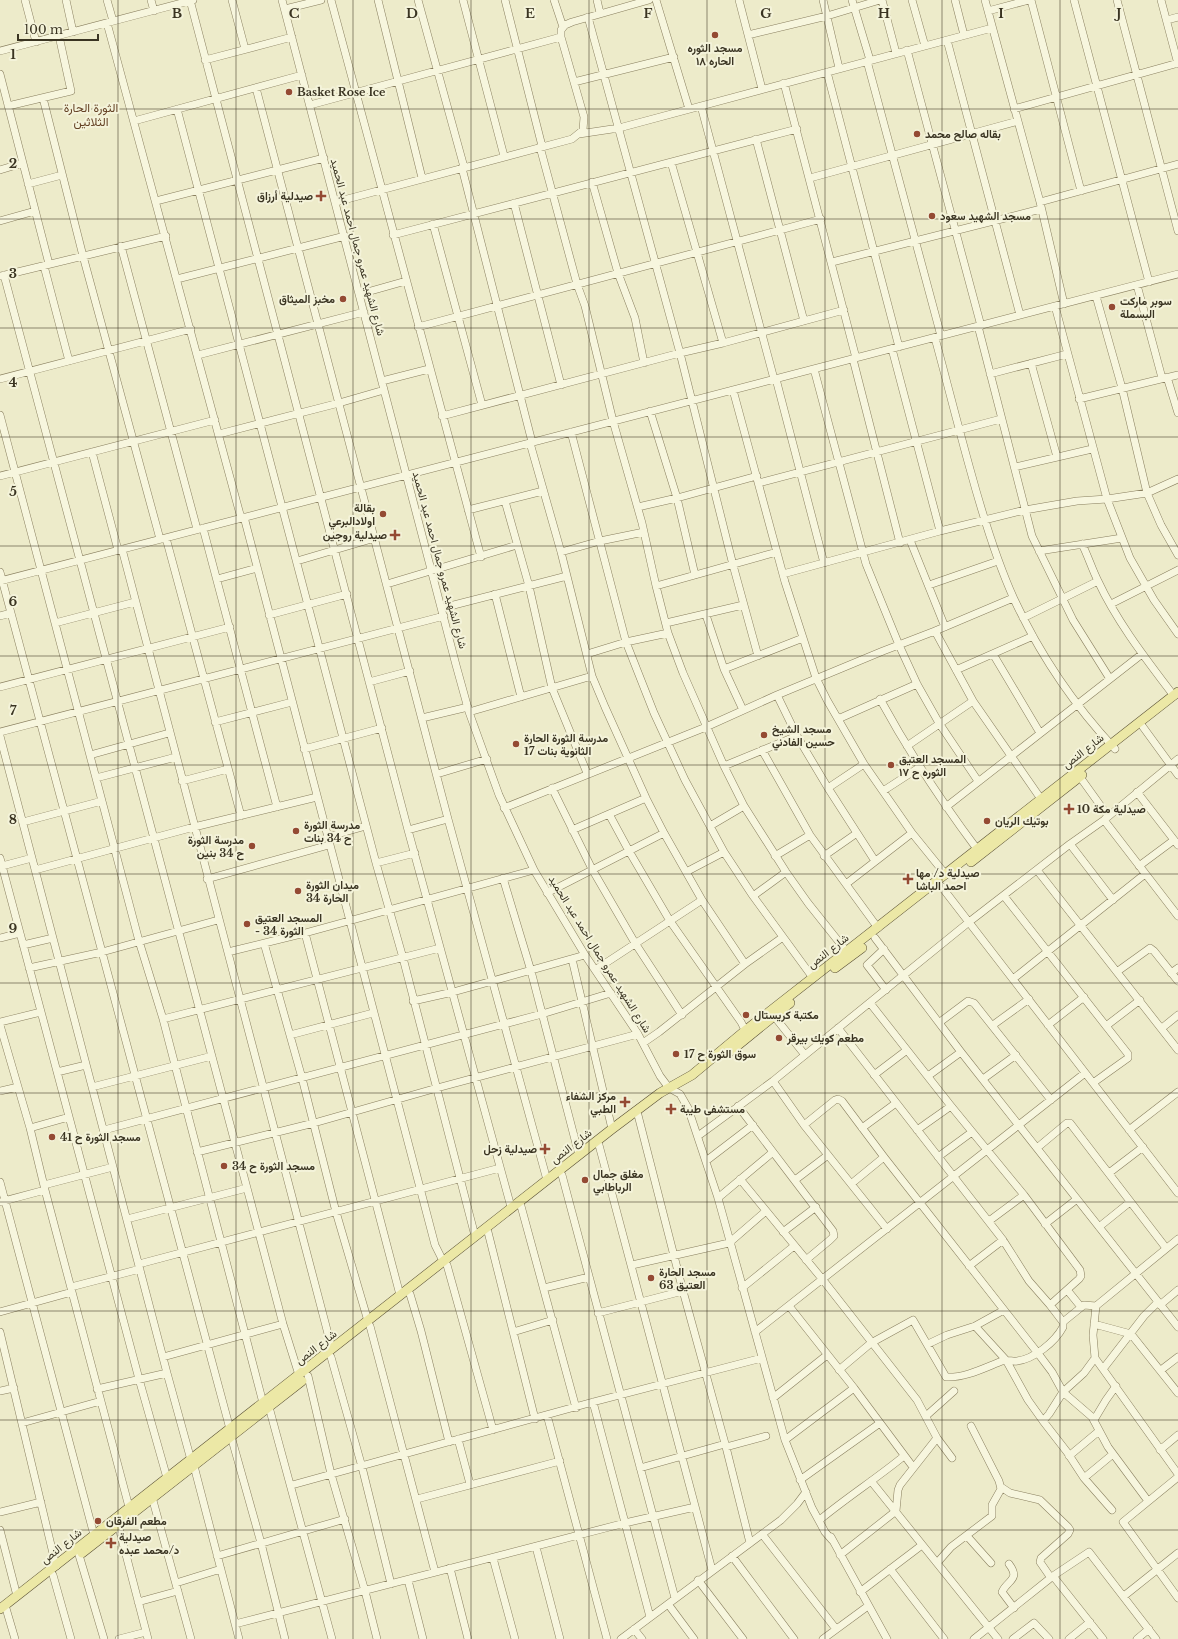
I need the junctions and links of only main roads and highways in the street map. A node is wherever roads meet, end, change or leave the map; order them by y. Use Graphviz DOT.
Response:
graph roads {
  1 [pos="1177,696"];
  2 [pos="1113,747"];
  3 [pos="858,947"];
  4 [pos="747,1034"];
  5 [pos="673,1089"];
  6 [pos="445,1263"];
  7 [pos="369,1324"];
  8 [pos="192,1463"];
  9 [pos="3,1610"];
  1 -- 2 [label="main road, شارع النص"];
  1 -- 2 [label="main road, شارع النص"];
  2 -- 3 [label="main road, شارع النص"];
  2 -- 3 [label="main road, شارع النص"];
  3 -- 4 [label="main road, شارع النص"];
  3 -- 4 [label="main road, شارع النص"];
  4 -- 5 [label="main road, شارع النص"];
  5 -- 6 [label="main road, شارع النص"];
  5 -- 6 [label="main road, شارع النص"];
  6 -- 7 [label="main road, شارع النص"];
  6 -- 7 [label="main road, شارع النص"];
  7 -- 8 [label="main road, شارع النص"];
  8 -- 9 [label="main road, شارع النص"];
  8 -- 9 [label="main road, شارع النص"];
}
